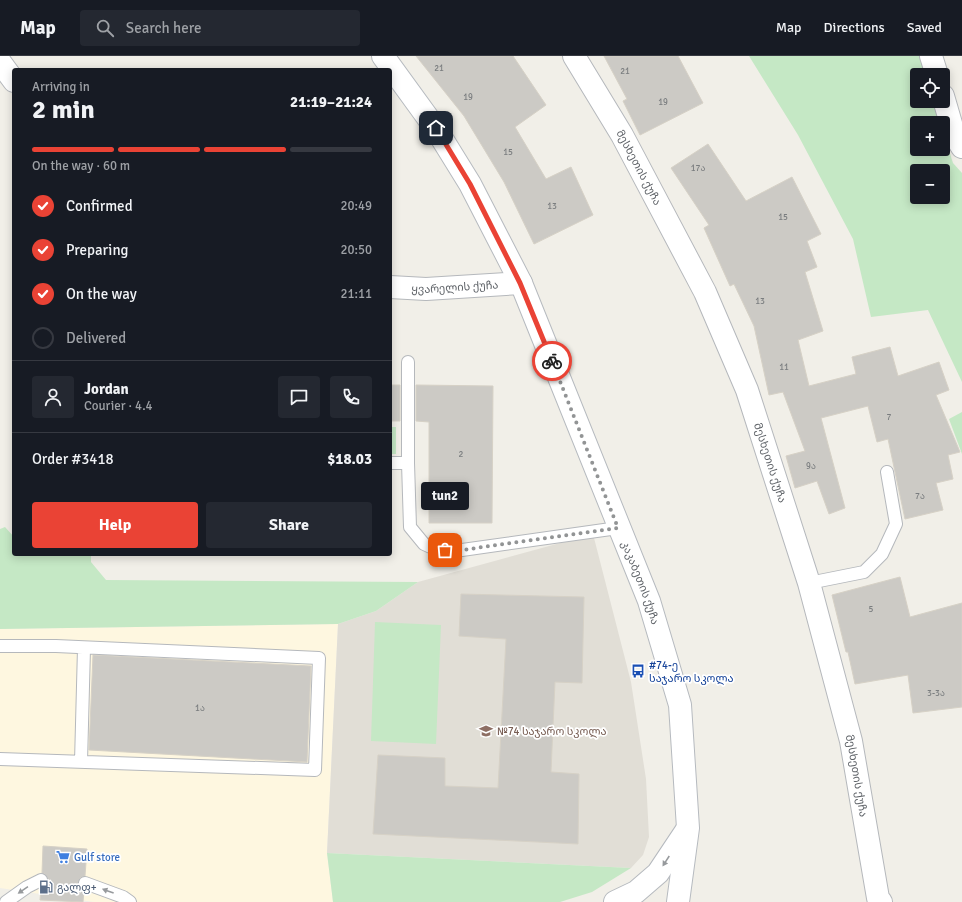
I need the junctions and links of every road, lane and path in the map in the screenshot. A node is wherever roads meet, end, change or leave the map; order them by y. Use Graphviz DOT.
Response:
graph roads {
  1 [pos="383,56"];
  2 [pos="574,56"];
  3 [pos="931,56"];
  4 [pos="0,62"];
  5 [pos="392,68"];
  6 [pos="392,68"];
  7 [pos="935,68"];
  8 [pos="12,78"];
  9 [pos="946,108"];
  10 [pos="962,148"];
  11 [pos="520,283"];
  12 [pos="392,287"];
  13 [pos="408,362"];
  14 [pos="392,463"];
  15 [pos="408,463"];
  16 [pos="887,472"];
  17 [pos="618,528"];
  18 [pos="809,583"];
  19 [pos="0,646"];
  20 [pos="84,648"];
  21 [pos="0,759"];
  22 [pos="81,762"];
  23 [pos="688,828"];
  24 [pos="41,880"];
  25 [pos="85,883"];
  26 [pos="6,902"];
  27 [pos="130,902"];
  28 [pos="615,902"];
  29 [pos="678,902"];
  30 [pos="881,902"];
  1 -- 5 [label="street, კაკაბეთის ქუჩა"];
  2 -- 18 [label="street, მესხეთის ქუჩა"];
  3 -- 7 [label="street"];
  4 -- 8 [label="street"];
  6 -- 11 [label="street, კაკაბეთის ქუჩა"];
  9 -- 10 [label="street"];
  11 -- 12 [label="street, ყვარელის ქუჩა"];
  11 -- 17 [label="street, კაკაბეთის ქუჩა"];
  13 -- 15 [label="lane"];
  14 -- 15 [label="lane"];
  15 -- 17 [label="lane"];
  16 -- 18 [label="lane"];
  17 -- 23 [label="street, კაკაბეთის ქუჩა"];
  18 -- 30 [label="street, მესხეთის ქუჩა"];
  19 -- 20 [label="lane"];
  20 -- 22 [label="lane"];
  20 -- 22 [label="lane"];
  21 -- 22 [label="lane"];
  23 -- 28 [label="street, one-way"];
  23 -- 29 [label="street, კაკაბეთის ქუჩა"];
  24 -- 26 [label="lane, one-way"];
  27 -- 25 [label="lane, one-way"];
}
